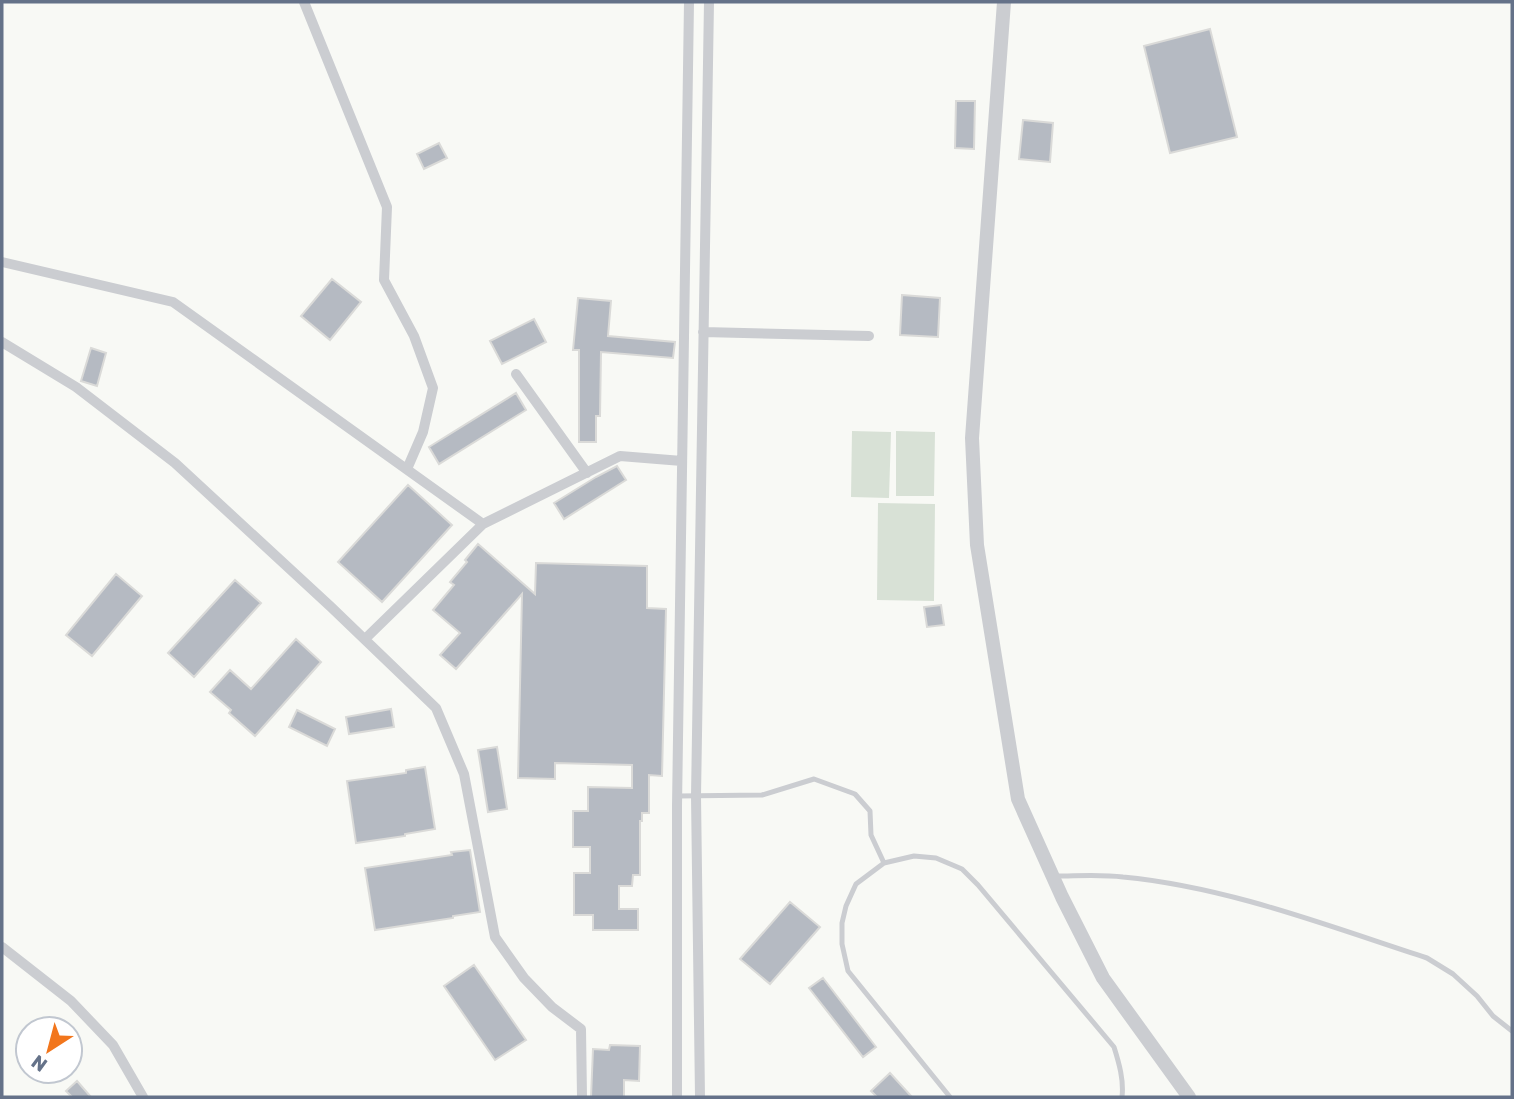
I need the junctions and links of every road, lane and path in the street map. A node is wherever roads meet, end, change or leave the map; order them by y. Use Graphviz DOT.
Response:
graph roads {
  1 [pos="304,2"];
  2 [pos="689,2"];
  3 [pos="709,2"];
  4 [pos="1004,2"];
  5 [pos="2,262"];
  6 [pos="703,332"];
  7 [pos="869,336"];
  8 [pos="2,342"];
  9 [pos="516,374"];
  10 [pos="682,461"];
  11 [pos="407,469"];
  12 [pos="587,474"];
  13 [pos="483,524"];
  14 [pos="365,639"];
  15 [pos="678,796"];
  16 [pos="696,796"];
  17 [pos="884,863"];
  18 [pos="1052,876"];
  19 [pos="2,947"];
  20 [pos="1512,1031"];
  21 [pos="143,1097"];
  22 [pos="582,1097"];
  23 [pos="677,1097"];
  24 [pos="700,1097"];
  25 [pos="950,1097"];
  26 [pos="1122,1097"];
  27 [pos="1189,1097"];
  1 -- 11 [label="street"];
  2 -- 10 [label="street"];
  3 -- 6 [label="street"];
  4 -- 18 [label="street"];
  5 -- 11 [label="street"];
  6 -- 7 [label="street"];
  6 -- 16 [label="street"];
  8 -- 14 [label="street"];
  9 -- 12 [label="street"];
  10 -- 12 [label="street"];
  10 -- 15 [label="street"];
  11 -- 13 [label="street"];
  12 -- 13 [label="street"];
  13 -- 14 [label="street"];
  14 -- 22 [label="street"];
  15 -- 16 [label="lane"];
  15 -- 23 [label="street"];
  16 -- 17 [label="lane"];
  16 -- 24 [label="street"];
  17 -- 25 [label="lane"];
  17 -- 26 [label="lane"];
  18 -- 20 [label="lane"];
  18 -- 27 [label="street"];
  19 -- 21 [label="street"];
}
